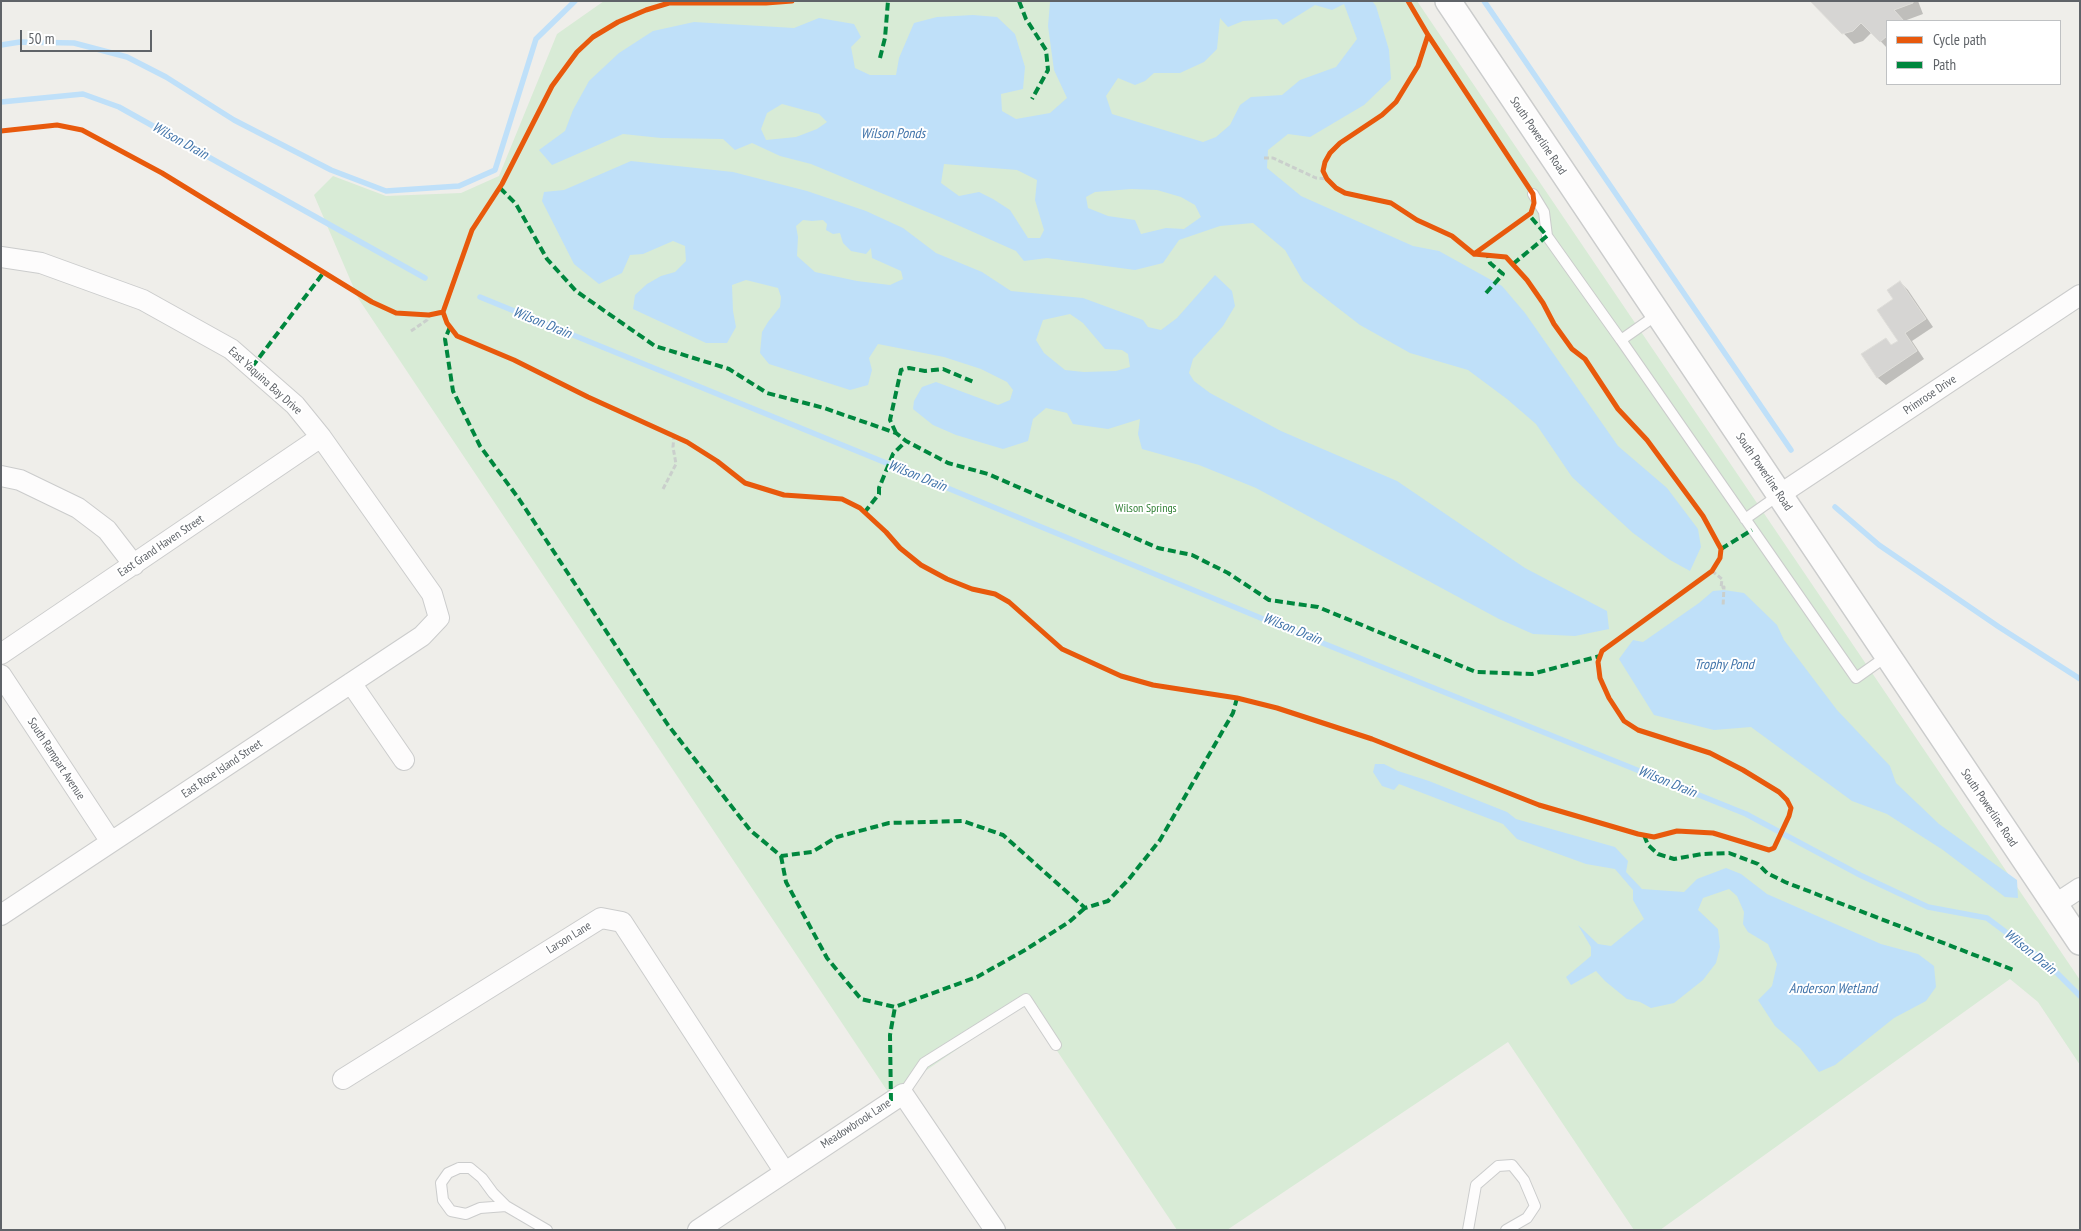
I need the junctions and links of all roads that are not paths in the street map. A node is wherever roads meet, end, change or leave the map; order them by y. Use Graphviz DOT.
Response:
graph roads {
  1 [pos="1448,1"];
  2 [pos="1533,194"];
  3 [pos="1,257"];
  4 [pos="2080,295"];
  5 [pos="1658,314"];
  6 [pos="1621,340"];
  7 [pos="321,437"];
  8 [pos="1,476"];
  9 [pos="1779,495"];
  10 [pos="1745,518"];
  11 [pos="134,565"];
  12 [pos="438,618"];
  13 [pos="1,654"];
  14 [pos="1887,656"];
  15 [pos="1,675"];
  16 [pos="351,683"];
  17 [pos="404,760"];
  18 [pos="111,842"];
  19 [pos="2080,888"];
  20 [pos="2054,905"];
  21 [pos="1,915"];
  22 [pos="2080,942"];
  23 [pos="1056,1045"];
  24 [pos="343,1079"];
  25 [pos="903,1094"];
  26 [pos="784,1171"];
  27 [pos="506,1206"];
  28 [pos="547,1230"];
  29 [pos="698,1230"];
  30 [pos="995,1230"];
  31 [pos="1468,1230"];
  32 [pos="1506,1230"];
  1 -- 5 [label="street, South Powerline Road"];
  2 -- 6 [label="lane"];
  3 -- 7 [label="street, East Yaquina Bay Drive"];
  4 -- 9 [label="street, Primrose Drive"];
  5 -- 6 [label="lane"];
  5 -- 9 [label="street, South Powerline Road"];
  6 -- 10 [label="lane"];
  7 -- 11 [label="street, East Grand Haven Street"];
  7 -- 12 [label="street, East Yaquina Bay Drive"];
  8 -- 11 [label="street"];
  9 -- 10 [label="lane"];
  9 -- 14 [label="street, South Powerline Road"];
  10 -- 14 [label="lane"];
  11 -- 13 [label="street, East Grand Haven Street"];
  12 -- 16 [label="street, East Rose Island Street"];
  14 -- 20 [label="street, South Powerline Road"];
  15 -- 18 [label="street, South Rampart Avenue"];
  16 -- 17 [label="street"];
  16 -- 18 [label="street, East Rose Island Street"];
  18 -- 21 [label="street, East Rose Island Street"];
  19 -- 20 [label="street"];
  20 -- 22 [label="street, South Powerline Road"];
  23 -- 25 [label="lane"];
  24 -- 26 [label="street, Larson Lane"];
  25 -- 26 [label="street, Meadowbrook Lane"];
  25 -- 30 [label="street, Meadowbrook Lane"];
  26 -- 29 [label="street, Meadowbrook Lane"];
  27 -- 27 [label="lane"];
  27 -- 28 [label="lane"];
  31 -- 32 [label="lane"];
}
